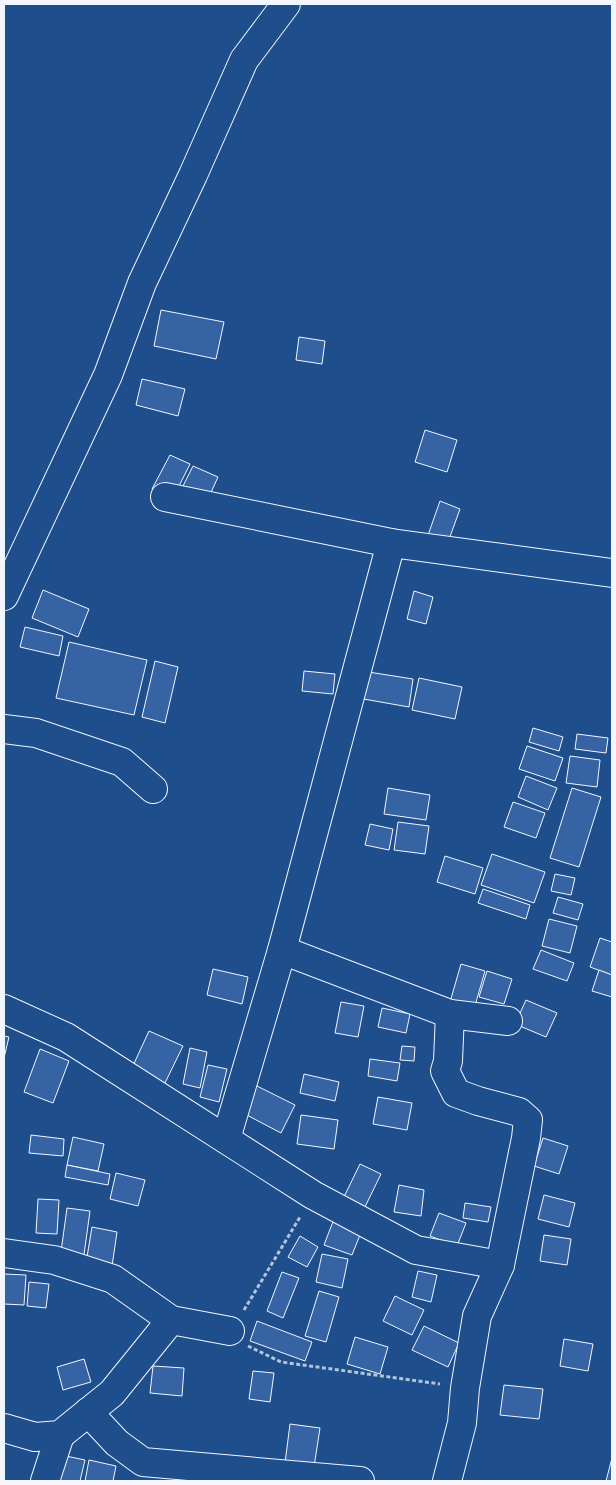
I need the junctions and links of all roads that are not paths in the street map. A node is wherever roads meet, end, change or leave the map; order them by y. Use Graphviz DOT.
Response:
graph roads {
  1 [pos="286,4"];
  2 [pos="165,497"];
  3 [pos="391,543"];
  4 [pos="612,573"];
  5 [pos="4,596"];
  6 [pos="4,729"];
  7 [pos="153,789"];
  8 [pos="282,950"];
  9 [pos="4,1009"];
  10 [pos="450,1014"];
  11 [pos="508,1021"];
  12 [pos="226,1139"];
  13 [pos="4,1253"];
  14 [pos="500,1265"];
  15 [pos="171,1320"];
  16 [pos="230,1332"];
  17 [pos="88,1412"];
  18 [pos="4,1428"];
  19 [pos="60,1435"];
  20 [pos="242,1476"];
  21 [pos="45,1481"];
  22 [pos="360,1481"];
  23 [pos="447,1481"];
  1 -- 5 [label="street"];
  2 -- 3 [label="street"];
  3 -- 4 [label="street"];
  3 -- 8 [label="street"];
  6 -- 7 [label="street"];
  8 -- 10 [label="street"];
  8 -- 12 [label="street"];
  9 -- 12 [label="street"];
  10 -- 11 [label="street"];
  10 -- 14 [label="street"];
  12 -- 14 [label="street"];
  13 -- 15 [label="street"];
  14 -- 23 [label="street"];
  15 -- 16 [label="street"];
  15 -- 17 [label="street"];
  17 -- 19 [label="street"];
  17 -- 20 [label="street"];
  18 -- 19 [label="street"];
  19 -- 21 [label="street"];
  20 -- 22 [label="street"];
}
